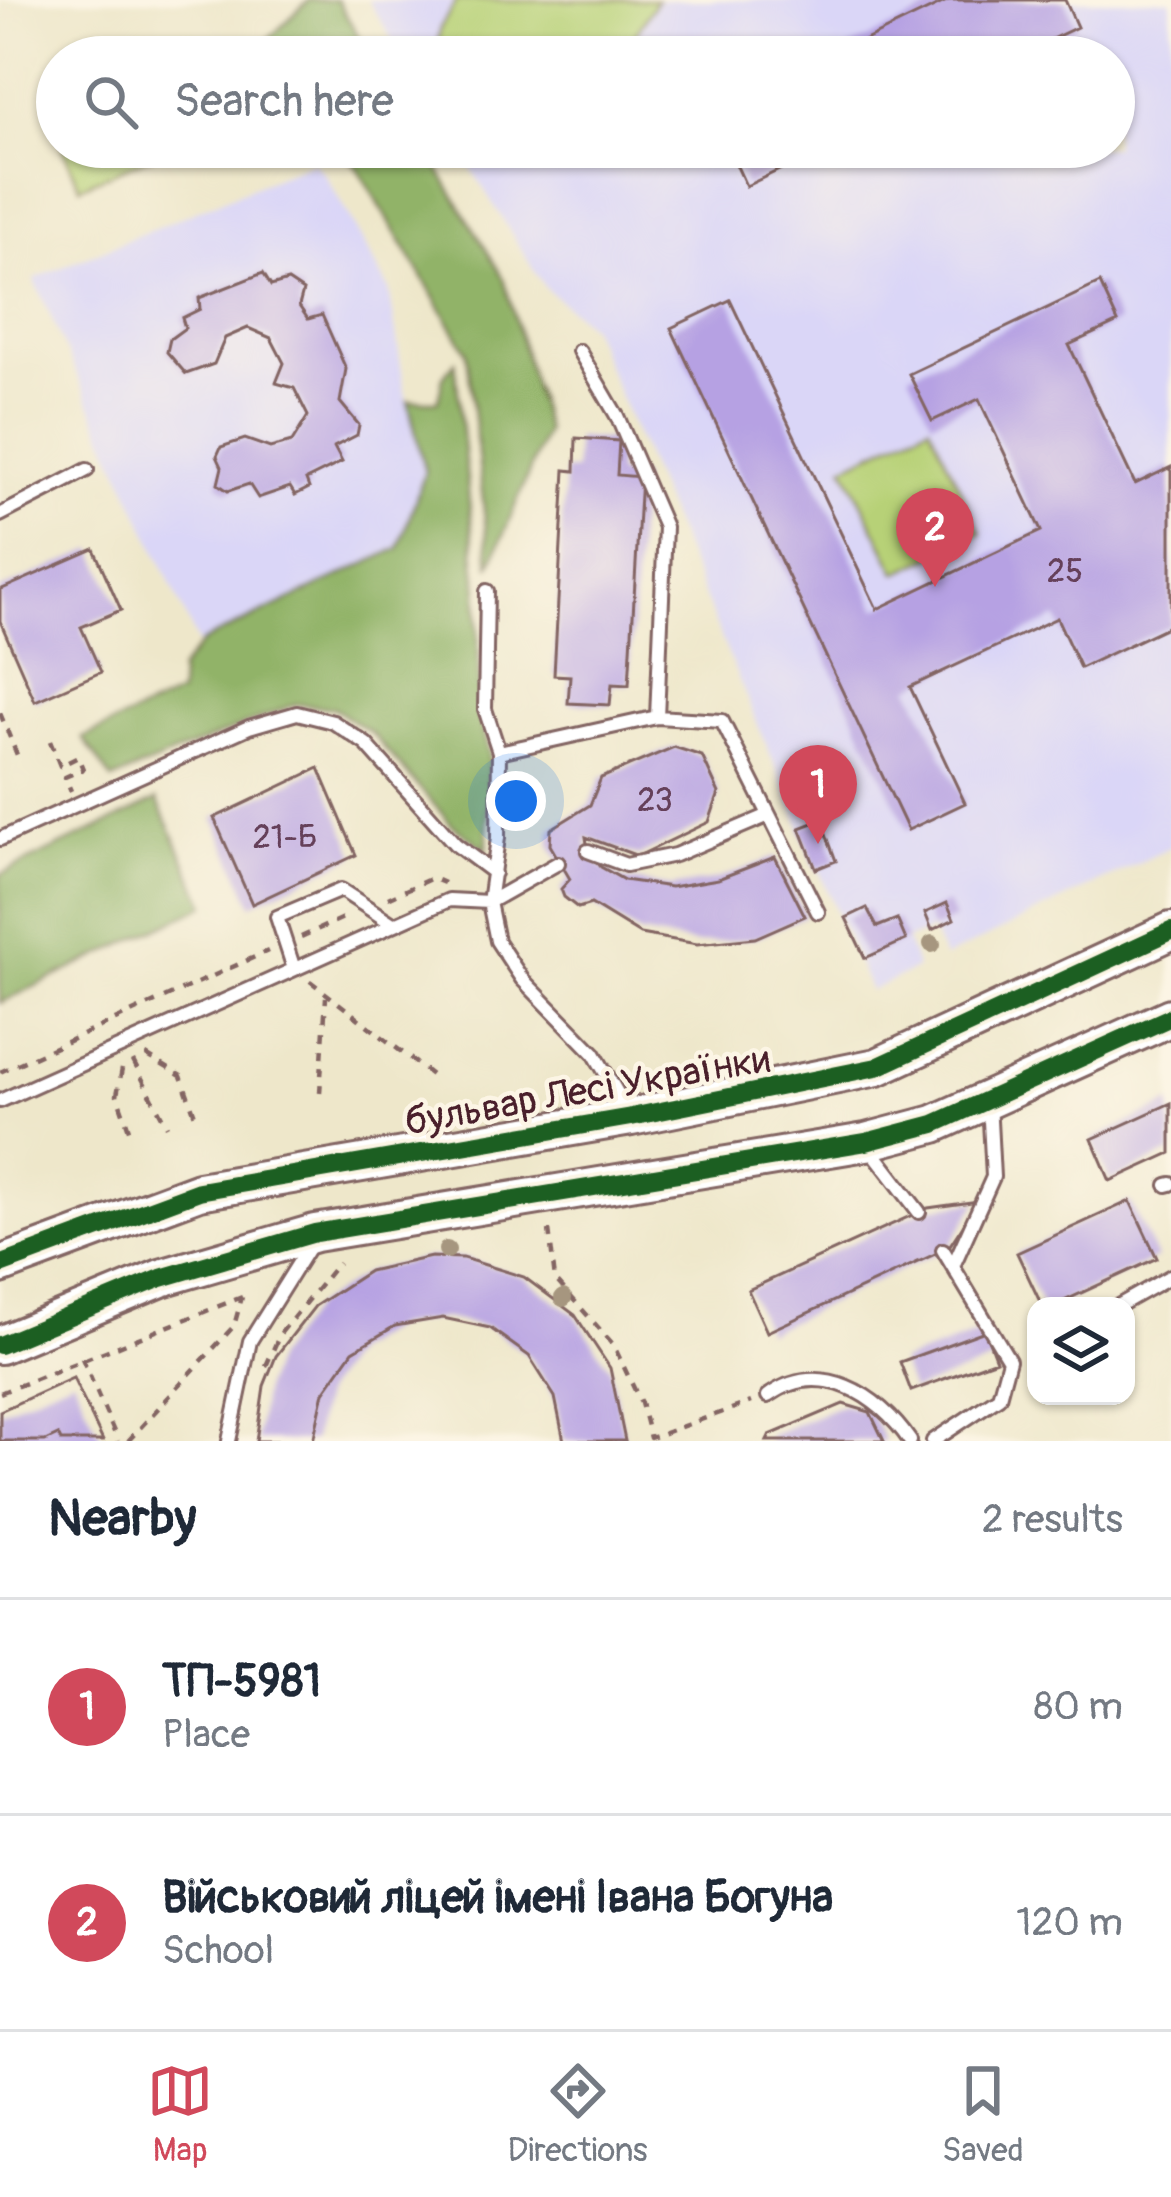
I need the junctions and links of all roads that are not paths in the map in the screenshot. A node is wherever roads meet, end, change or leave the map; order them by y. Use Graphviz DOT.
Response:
graph roads {
  1 [pos="579,352"];
  2 [pos="87,470"];
  3 [pos="0,515"];
  4 [pos="487,591"];
  5 [pos="657,717"];
  6 [pos="499,752"];
  7 [pos="769,815"];
  8 [pos="0,839"];
  9 [pos="589,851"];
  10 [pos="558,863"];
  11 [pos="494,873"];
  12 [pos="489,902"];
  13 [pos="818,912"];
  14 [pos="394,924"];
  15 [pos="1171,932"];
  16 [pos="294,969"];
  17 [pos="1171,1016"];
  18 [pos="0,1101"];
  19 [pos="988,1101"];
  20 [pos="631,1117"];
  21 [pos="866,1142"];
  22 [pos="919,1212"];
  23 [pos="315,1233"];
  24 [pos="943,1250"];
  25 [pos="0,1265"];
  26 [pos="953,1266"];
  27 [pos="1171,1276"];
  28 [pos="1134,1297"];
  29 [pos="0,1346"];
  30 [pos="768,1396"];
  31 [pos="229,1441"];
  32 [pos="910,1441"];
  33 [pos="933,1441"];
  1 -- 5 [label="lane"];
  2 -- 3 [label="lane"];
  4 -- 6 [label="lane"];
  5 -- 6 [label="lane"];
  5 -- 7 [label="lane"];
  6 -- 11 [label="lane"];
  7 -- 9 [label="lane"];
  7 -- 13 [label="lane"];
  8 -- 11 [label="lane"];
  10 -- 12 [label="lane"];
  11 -- 12 [label="lane"];
  12 -- 14 [label="lane"];
  12 -- 20 [label="lane"];
  14 -- 16 [label="lane"];
  14 -- 16 [label="lane"];
  15 -- 20 [label="main road, бульвар Лесі Українки"];
  16 -- 18 [label="lane"];
  17 -- 19 [label="main road"];
  19 -- 21 [label="main road"];
  19 -- 26 [label="lane"];
  20 -- 25 [label="main road, бульвар Лесі Українки"];
  21 -- 22 [label="lane"];
  21 -- 23 [label="main road"];
  23 -- 29 [label="main road"];
  23 -- 31 [label="lane"];
  24 -- 26 [label="lane"];
  26 -- 33 [label="lane"];
  27 -- 28 [label="lane"];
  30 -- 32 [label="lane"];
}
